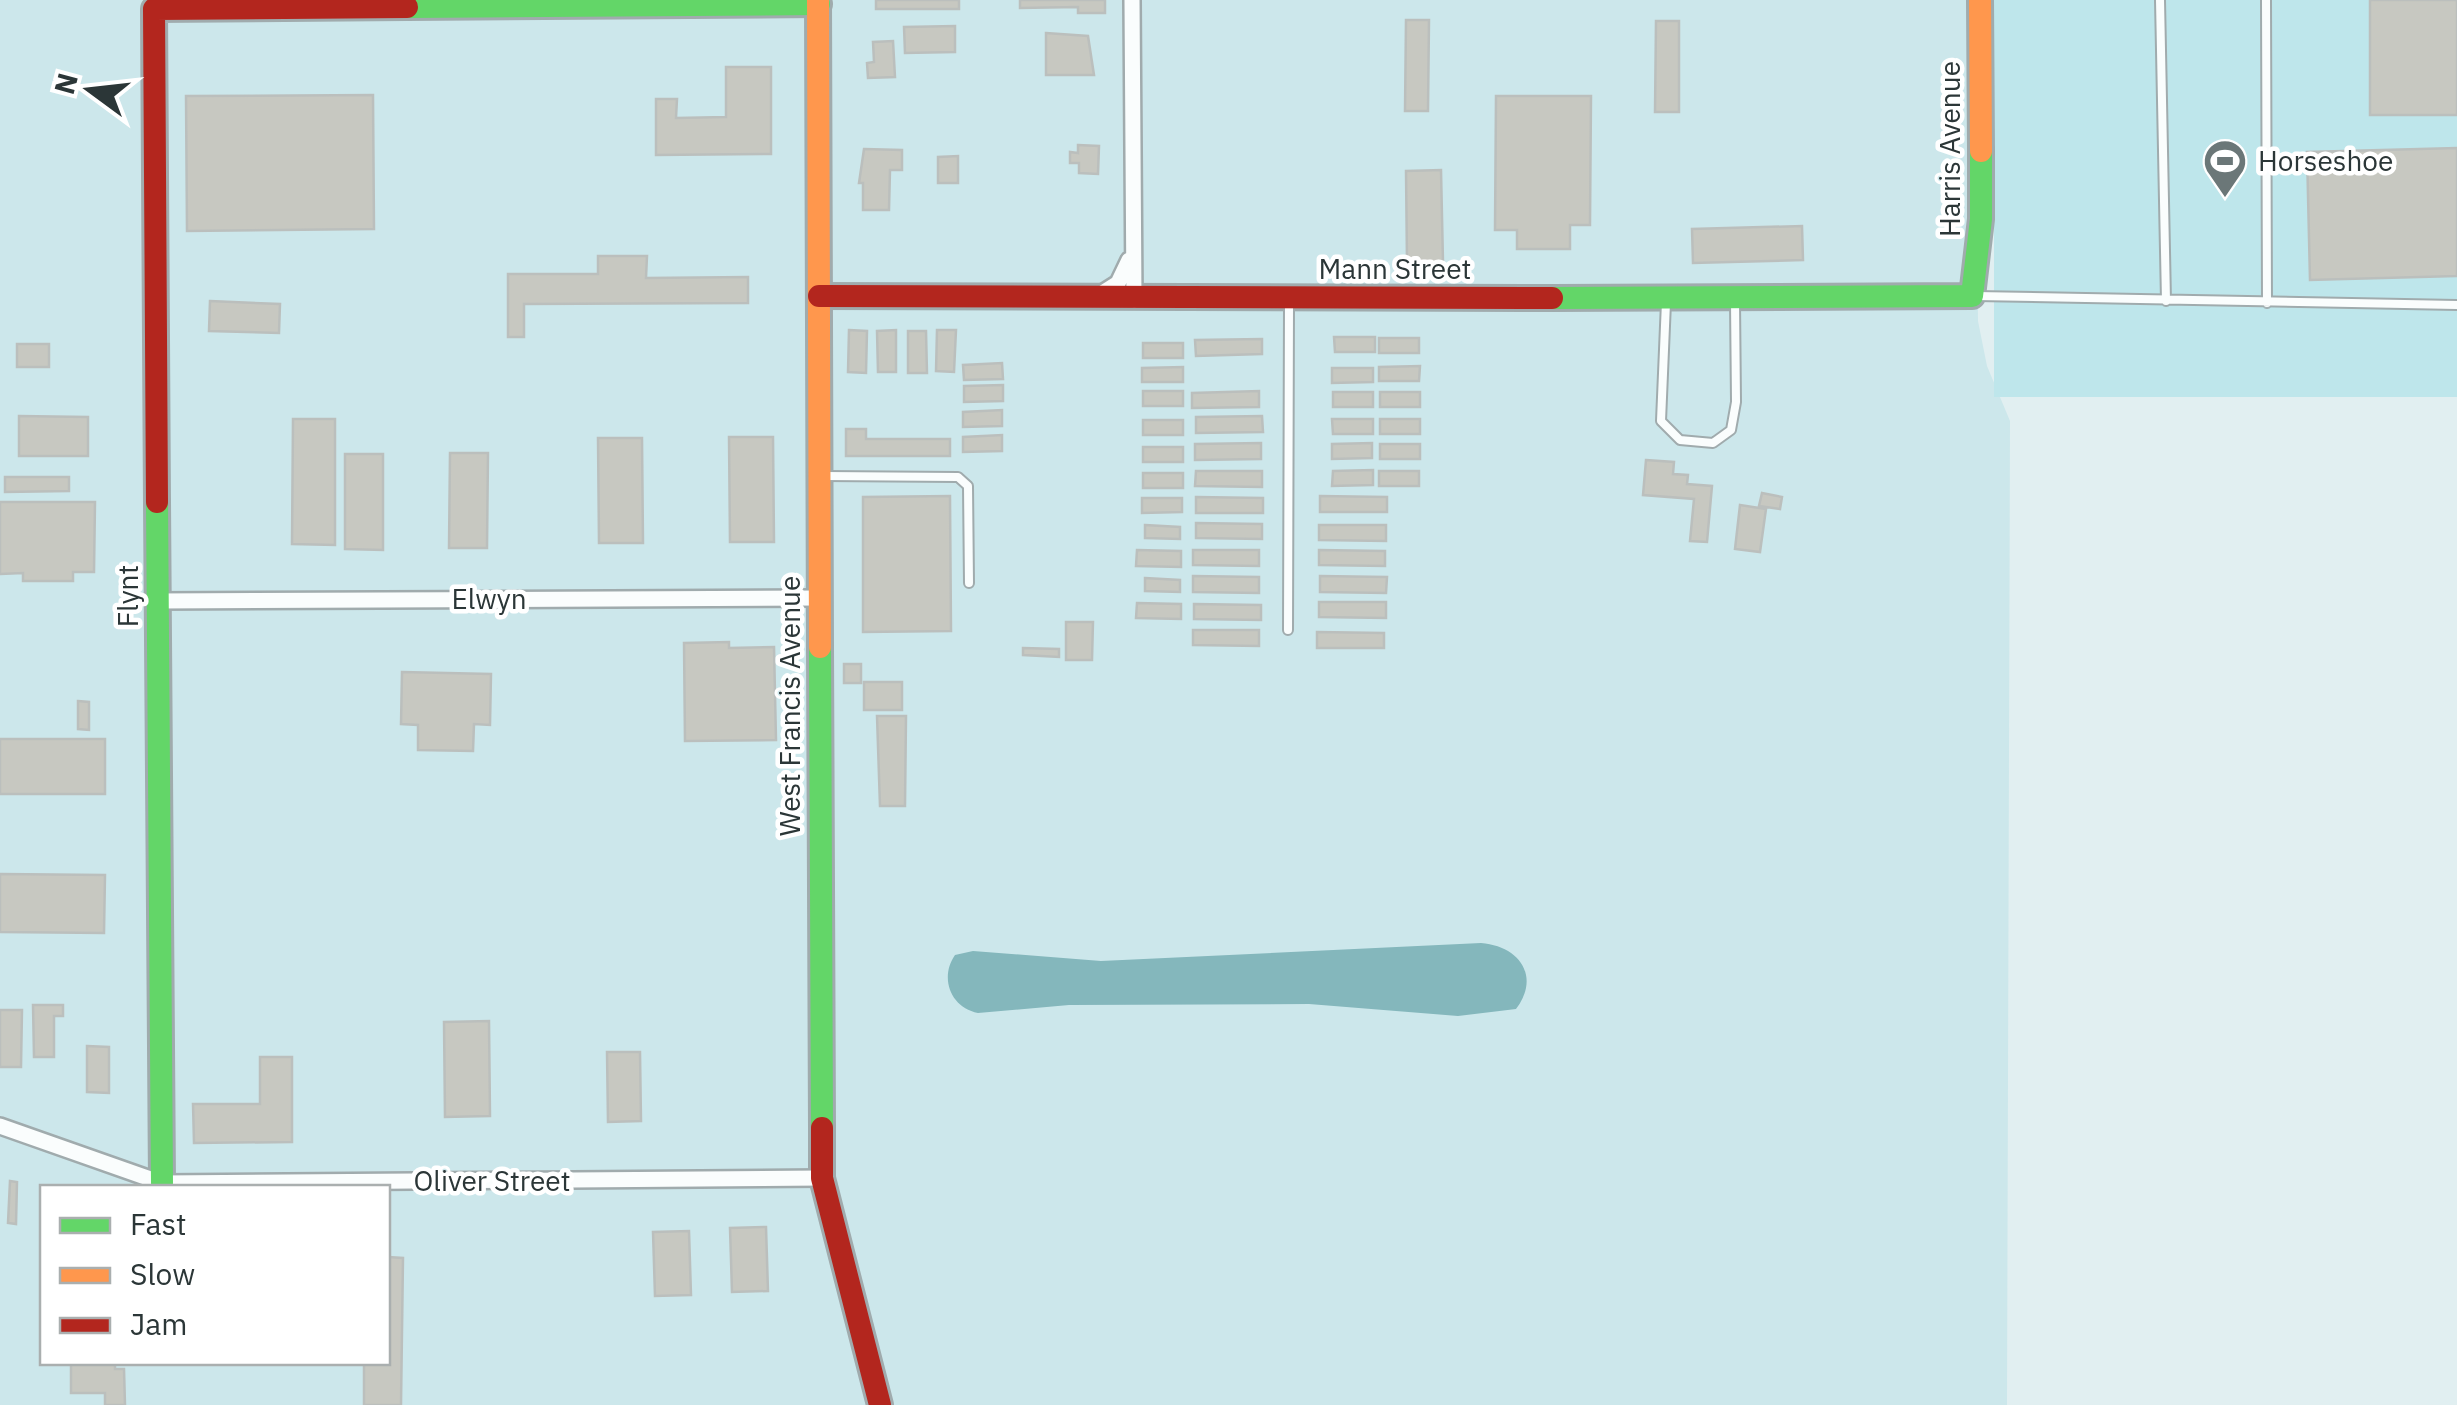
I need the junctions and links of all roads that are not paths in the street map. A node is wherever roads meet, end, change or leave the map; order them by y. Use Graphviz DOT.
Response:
graph roads {
  1 [pos="1132,0"];
  2 [pos="1980,0"];
  3 [pos="2160,0"];
  4 [pos="2266,0"];
  5 [pos="818,2"];
  6 [pos="1134,242"];
  7 [pos="819,296"];
  8 [pos="1972,296"];
  9 [pos="1666,298"];
  10 [pos="1735,298"];
  11 [pos="1077,300"];
  12 [pos="1134,300"];
  13 [pos="1289,300"];
  14 [pos="2166,301"];
  15 [pos="2267,303"];
  16 [pos="2457,305"];
  17 [pos="819,476"];
  18 [pos="970,583"];
  19 [pos="820,598"];
  20 [pos="158,602"];
  21 [pos="1288,630"];
  22 [pos="0,1126"];
  23 [pos="822,1178"];
  24 [pos="162,1183"];
  25 [pos="880,1405"];
  1 -- 6 [label="street"];
  2 -- 8 [label="street, Harris Avenue"];
  3 -- 14 [label="lane"];
  4 -- 15 [label="lane"];
  5 -- 7 [label="street, West Francis Avenue"];
  5 -- 20 [label="street, Flynt"];
  6 -- 11 [label="street"];
  6 -- 12 [label="street"];
  7 -- 11 [label="street, Mann Street"];
  7 -- 17 [label="street, West Francis Avenue"];
  8 -- 10 [label="street, Mann Street"];
  8 -- 14 [label="lane"];
  9 -- 10 [label="street, Mann Street"];
  9 -- 10 [label="lane"];
  9 -- 13 [label="street, Mann Street"];
  11 -- 12 [label="street, Mann Street"];
  12 -- 13 [label="street, Mann Street"];
  13 -- 21 [label="lane"];
  14 -- 15 [label="lane"];
  15 -- 16 [label="lane"];
  17 -- 18 [label="lane"];
  17 -- 19 [label="street, West Francis Avenue"];
  19 -- 20 [label="street, Elwyn"];
  19 -- 23 [label="street, West Francis Avenue"];
  20 -- 24 [label="street, Flynt"];
  22 -- 24 [label="street, Oliver Street"];
  23 -- 24 [label="street, Oliver Street"];
  23 -- 25 [label="street, West Francis Avenue"];
}
